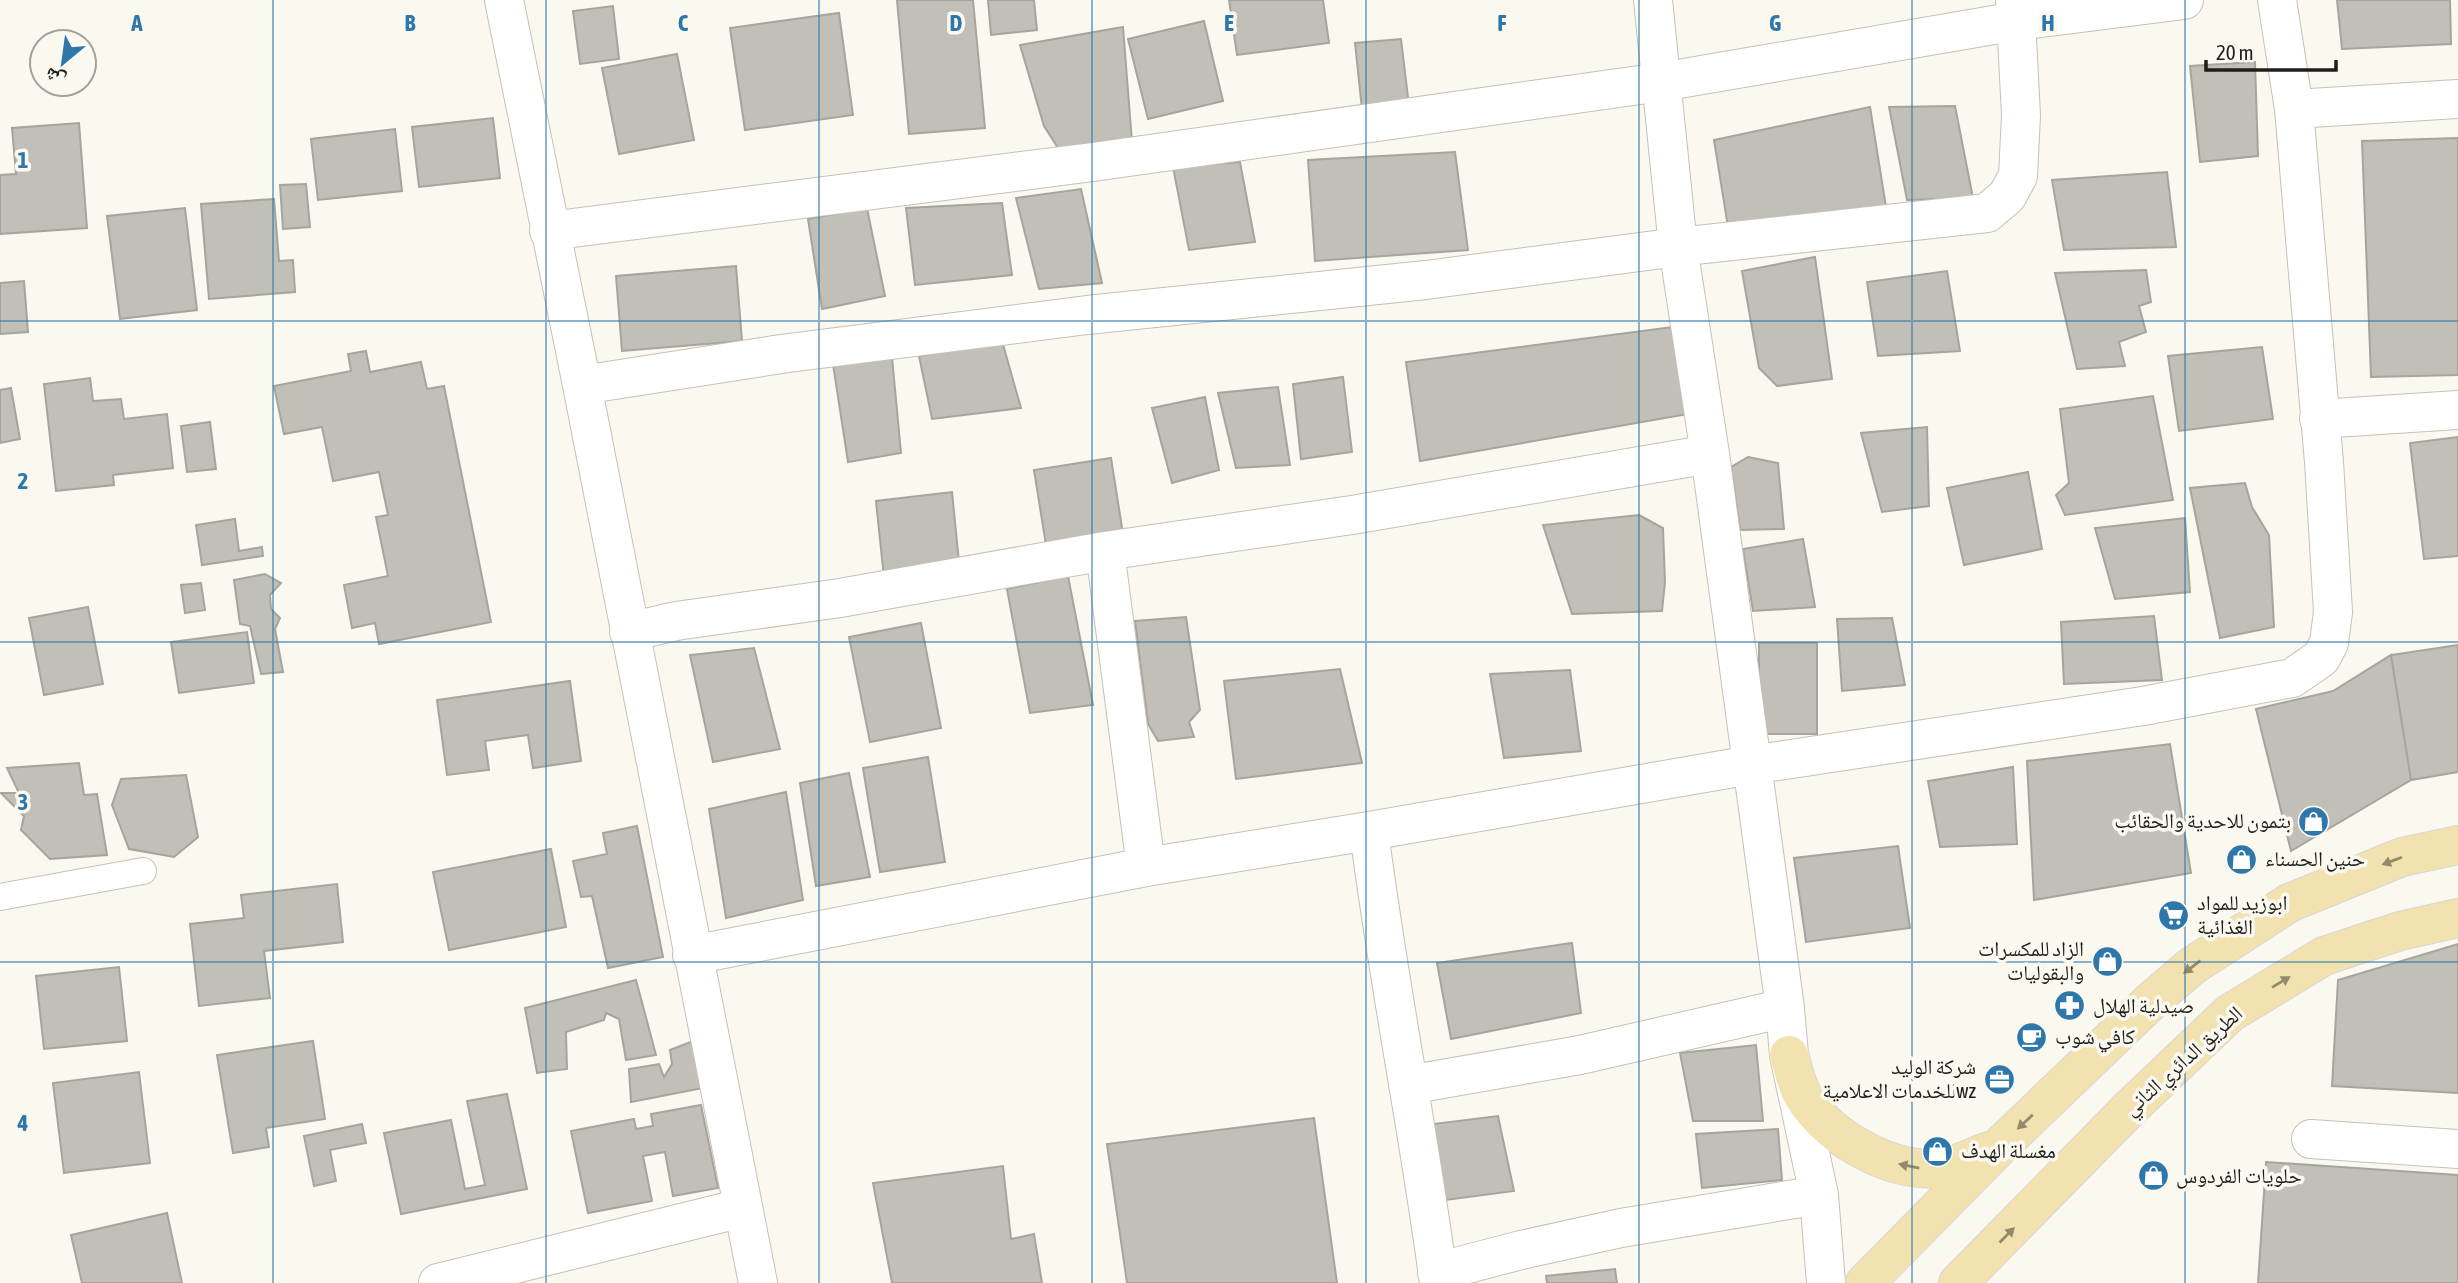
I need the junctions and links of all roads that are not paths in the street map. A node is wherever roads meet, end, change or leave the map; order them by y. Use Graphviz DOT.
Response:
graph roads {
  1 [pos="504,0"];
  2 [pos="1653,0"];
  3 [pos="2184,0"];
  4 [pos="2277,0"];
  5 [pos="2016,10"];
  6 [pos="1661,82"];
  7 [pos="2458,99"];
  8 [pos="2294,109"];
  9 [pos="549,232"];
  10 [pos="1678,247"];
  11 [pos="582,385"];
  12 [pos="2458,410"];
  13 [pos="2319,419"];
  14 [pos="1710,454"];
  15 [pos="1105,551"];
  16 [pos="629,632"];
  17 [pos="1751,765"];
  18 [pos="1369,831"];
  19 [pos="2458,845"];
  20 [pos="1146,867"];
  21 [pos="142,871"];
  22 [pos="0,897"];
  23 [pos="2458,918"];
  24 [pos="692,955"];
  25 [pos="1785,1008"];
  26 [pos="1788,1055"];
  27 [pos="1408,1085"];
  28 [pos="2311,1139"];
  29 [pos="1998,1148"];
  30 [pos="2458,1149"];
  31 [pos="1819,1195"];
  32 [pos="742,1208"];
  33 [pos="1438,1278"];
  34 [pos="438,1283"];
  35 [pos="758,1283"];
  36 [pos="1826,1283"];
  37 [pos="1865,1283"];
  38 [pos="1958,1283"];
  1 -- 9 [label="street"];
  2 -- 6 [label="street"];
  3 -- 5 [label="street"];
  4 -- 8 [label="street"];
  5 -- 6 [label="street"];
  5 -- 10 [label="street"];
  6 -- 9 [label="street"];
  6 -- 10 [label="street"];
  7 -- 8 [label="street"];
  8 -- 13 [label="street"];
  9 -- 11 [label="street"];
  10 -- 11 [label="street"];
  10 -- 14 [label="street"];
  11 -- 16 [label="street"];
  12 -- 13 [label="street"];
  13 -- 17 [label="street"];
  14 -- 15 [label="street"];
  14 -- 17 [label="street"];
  15 -- 16 [label="street"];
  15 -- 20 [label="street"];
  16 -- 24 [label="street"];
  17 -- 18 [label="street"];
  17 -- 25 [label="street"];
  18 -- 20 [label="street"];
  18 -- 27 [label="street"];
  19 -- 29 [label="main road, one-way"];
  20 -- 24 [label="street"];
  21 -- 22 [label="lane"];
  38 -- 23 [label="main road, الطريق الدائري الثاني, one-way"];
  24 -- 32 [label="street"];
  25 -- 26 [label="street"];
  25 -- 27 [label="street"];
  29 -- 26 [label="main road, one-way"];
  26 -- 31 [label="street"];
  27 -- 33 [label="street"];
  28 -- 30 [label="street"];
  29 -- 37 [label="main road"];
  31 -- 33 [label="street"];
  31 -- 36 [label="street"];
  32 -- 34 [label="street"];
  32 -- 35 [label="street"];
}
